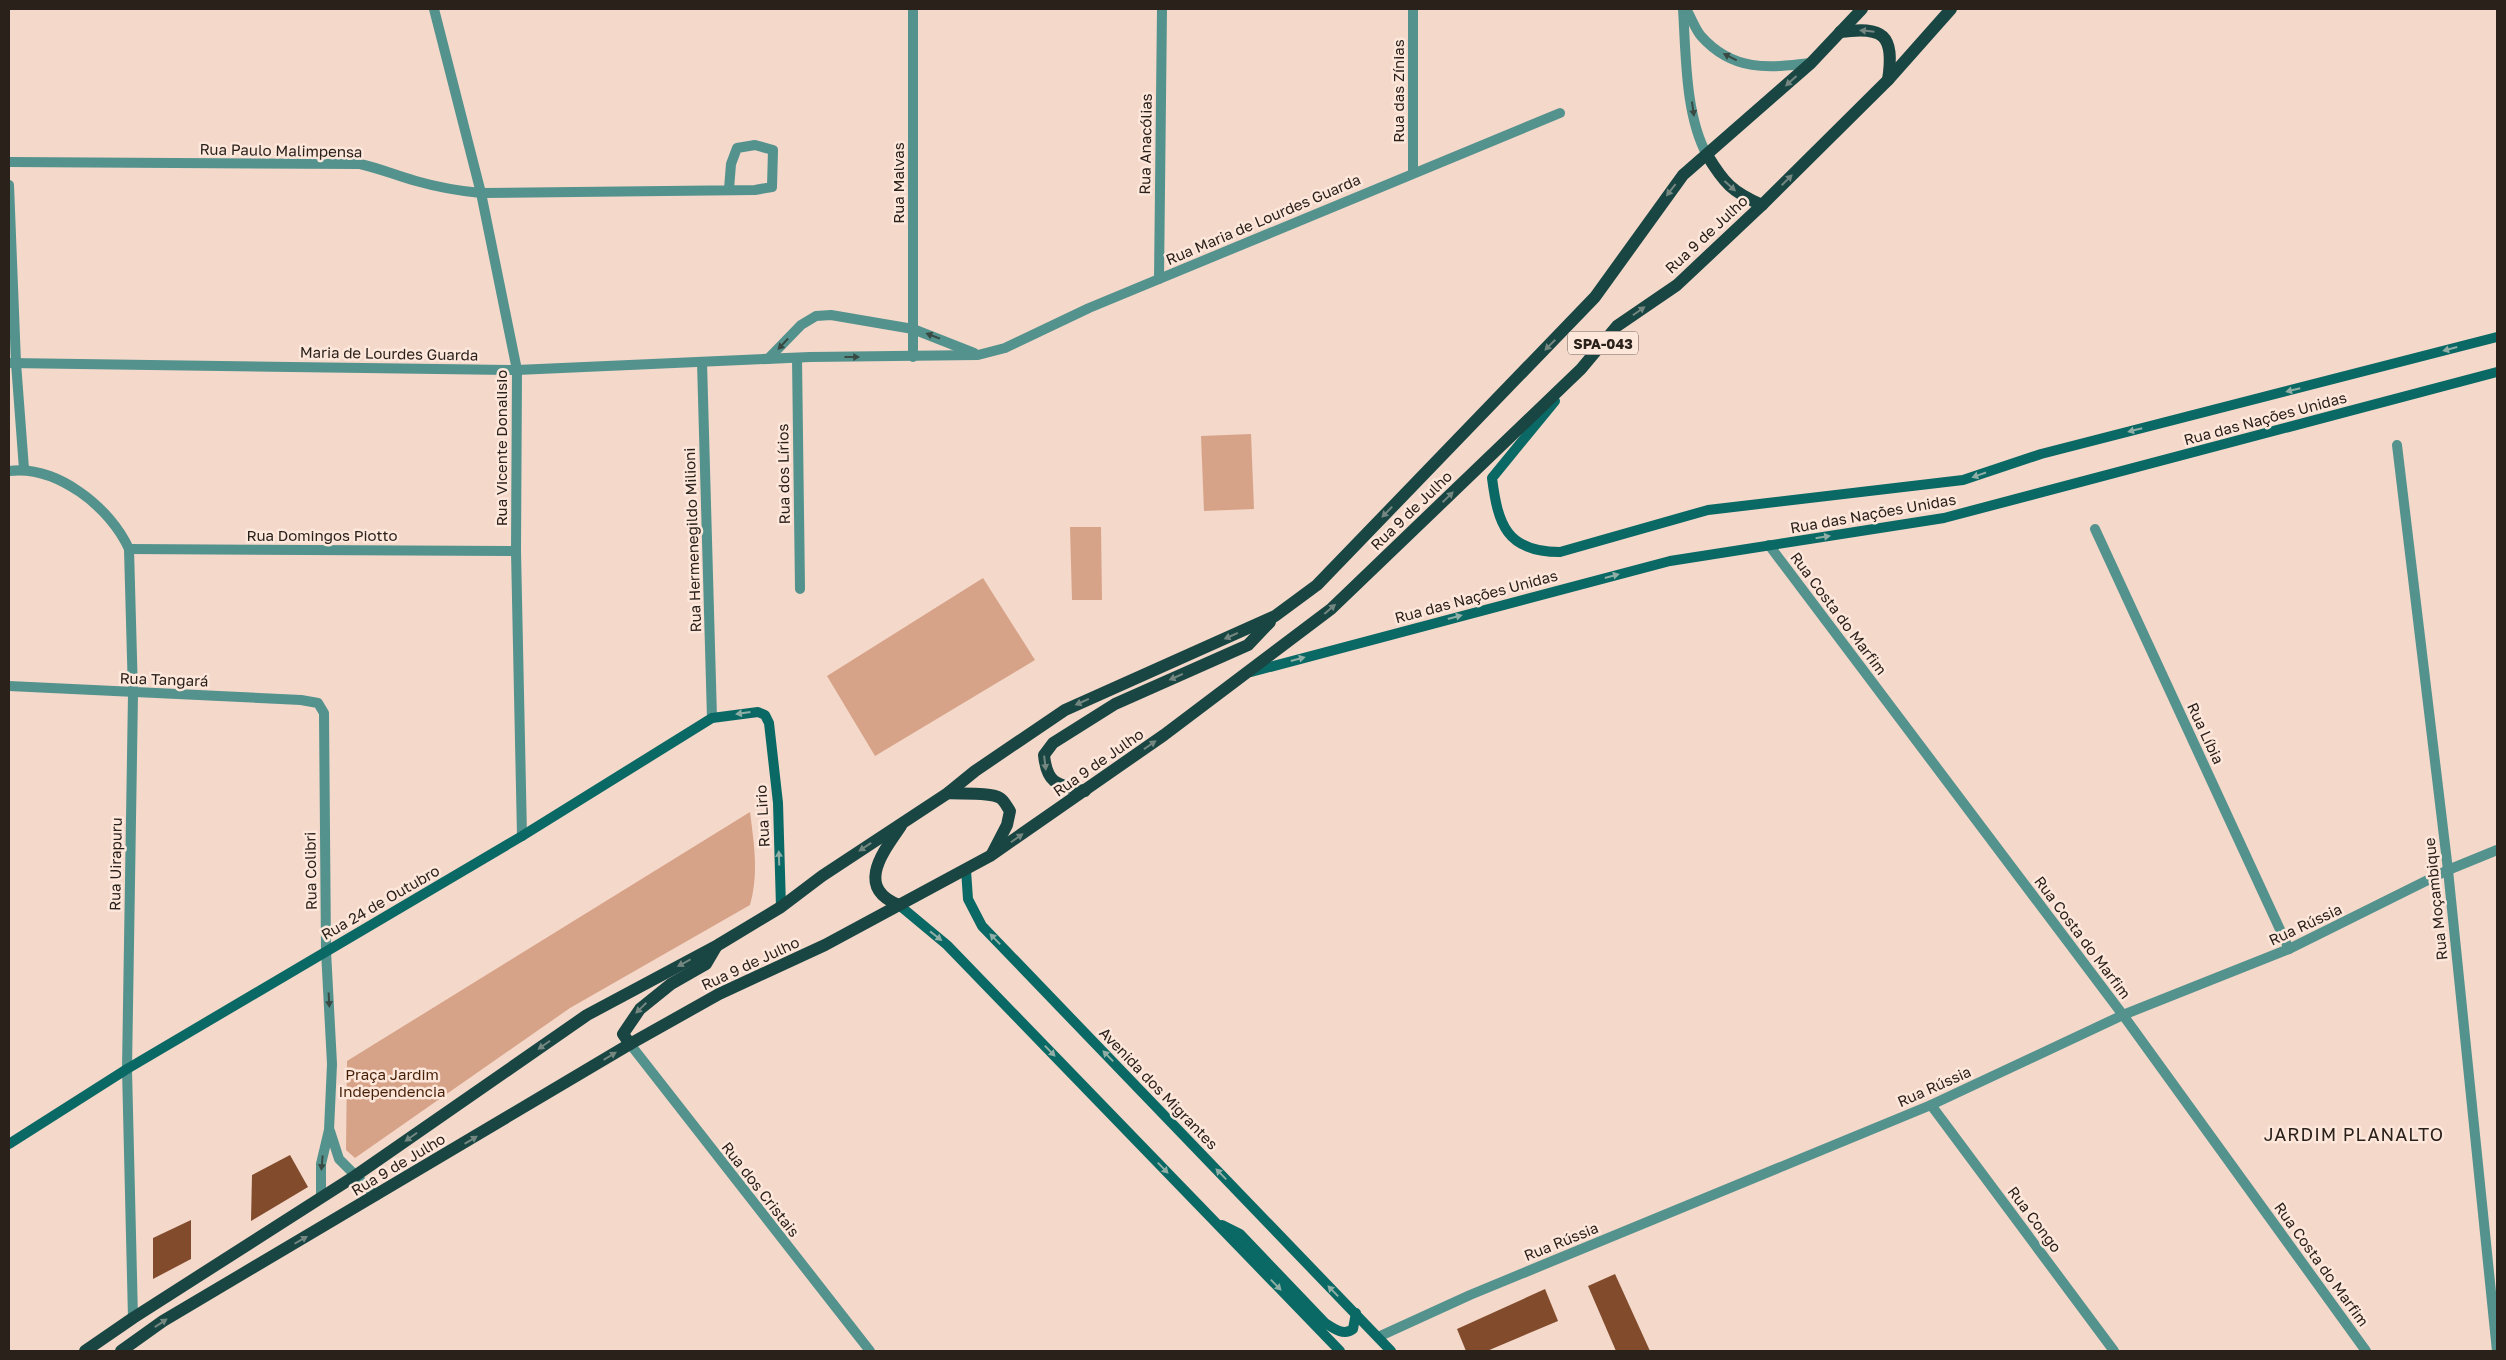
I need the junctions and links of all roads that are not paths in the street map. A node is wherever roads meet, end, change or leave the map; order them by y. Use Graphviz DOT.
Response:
graph roads {
  1 [pos="434,9"];
  2 [pos="913,9"];
  3 [pos="1162,9"];
  4 [pos="1413,9"];
  5 [pos="1685,9"];
  6 [pos="1862,9"];
  7 [pos="1950,9"];
  8 [pos="1840,32"];
  9 [pos="1811,63"];
  10 [pos="1888,80"];
  11 [pos="1560,113"];
  12 [pos="1707,155"];
  13 [pos="9,162"];
  14 [pos="1413,172"];
  15 [pos="9,185"];
  16 [pos="729,189"];
  17 [pos="481,193"];
  18 [pos="1762,205"];
  19 [pos="1158,279"];
  20 [pos="913,329"];
  21 [pos="2497,337"];
  22 [pos="978,354"];
  23 [pos="914,357"];
  24 [pos="797,358"];
  25 [pos="768,359"];
  26 [pos="702,362"];
  27 [pos="12,363"];
  28 [pos="1581,369"];
  29 [pos="517,370"];
  30 [pos="2497,372"];
  31 [pos="2397,445"];
  32 [pos="24,469"];
  33 [pos="9,471"];
  34 [pos="2095,529"];
  35 [pos="1769,545"];
  36 [pos="129,549"];
  37 [pos="516,551"];
  38 [pos="800,589"];
  39 [pos="1275,616"];
  40 [pos="1251,672"];
  41 [pos="9,686"];
  42 [pos="133,694"];
  43 [pos="318,703"];
  44 [pos="712,718"];
  45 [pos="769,723"];
  46 [pos="1085,791"];
  47 [pos="948,793"];
  48 [pos="906,820"];
  49 [pos="522,836"];
  50 [pos="2497,850"];
  51 [pos="990,856"];
  52 [pos="966,870"];
  53 [pos="2448,870"];
  54 [pos="899,904"];
  55 [pos="781,907"];
  56 [pos="718,945"];
  57 [pos="2289,949"];
  58 [pos="326,951"];
  59 [pos="2123,1015"];
  60 [pos="630,1044"];
  61 [pos="127,1069"];
  62 [pos="1931,1105"];
  63 [pos="329,1130"];
  64 [pos="9,1144"];
  65 [pos="355,1176"];
  66 [pos="376,1196"];
  67 [pos="321,1197"];
  68 [pos="1215,1221"];
  69 [pos="1356,1314"];
  70 [pos="134,1318"];
  71 [pos="1378,1337"];
  72 [pos="85,1351"];
  73 [pos="121,1351"];
  74 [pos="870,1351"];
  75 [pos="1340,1351"];
  76 [pos="1391,1351"];
  77 [pos="2114,1351"];
  78 [pos="2366,1351"];
  79 [pos="2497,1351"];
  1 -- 17 [label="street, Rua Vicente Donalisio"];
  2 -- 20 [label="street, Rua Malvas"];
  3 -- 19 [label="street, Rua Anacólias"];
  4 -- 14 [label="street, Rua das Zínias"];
  9 -- 5 [label="street, one-way"];
  5 -- 12 [label="street, one-way"];
  6 -- 8 [label="main road, Rua 9 de Julho / SPA-043"];
  7 -- 10 [label="main road, Rua 9 de Julho / SPA-043"];
  8 -- 9 [label="main road, Rua 9 de Julho / SPA-043"];
  10 -- 8 [label="main road, one-way"];
  9 -- 12 [label="main road, Rua 9 de Julho / SPA-043, one-way"];
  18 -- 10 [label="main road, Rua 9 de Julho / SPA-043, one-way"];
  11 -- 14 [label="street, Rua Maria de Lourdes Guarda"];
  12 -- 18 [label="main road, one-way"];
  12 -- 39 [label="main road, Rua 9 de Julho / SPA-043, one-way"];
  13 -- 17 [label="street, Rua Paulo Malimpensa"];
  14 -- 19 [label="street, Rua Maria de Lourdes Guarda"];
  15 -- 27 [label="street"];
  16 -- 16 [label="street, Rua Paulo Malimpensa"];
  16 -- 17 [label="street, Rua Paulo Malimpensa"];
  17 -- 29 [label="street, Rua Vicente Donalisio"];
  28 -- 18 [label="main road, Rua 9 de Julho / SPA-043, one-way"];
  19 -- 22 [label="street, Rua Maria de Lourdes Guarda"];
  22 -- 20 [label="street, one-way"];
  20 -- 23 [label="street, Rua Malvas"];
  20 -- 25 [label="street, one-way"];
  21 -- 28 [label="street, Rua das Nações Unidas, one-way"];
  22 -- 23 [label="street, Rua Maria de Lourdes Guarda"];
  24 -- 23 [label="street, Rua Maria de Lourdes Guarda, one-way"];
  24 -- 25 [label="street, Rua Maria de Lourdes Guarda"];
  24 -- 38 [label="street, Rua dos Lírios"];
  25 -- 26 [label="street, Maria de Lourdes Guarda"];
  26 -- 29 [label="street, Maria de Lourdes Guarda"];
  26 -- 44 [label="street, Rua Hermenegildo Milioni"];
  27 -- 29 [label="street, Maria de Lourdes Guarda"];
  27 -- 32 [label="street"];
  40 -- 28 [label="main road, Rua 9 de Julho / SPA-043, one-way"];
  29 -- 37 [label="street, Rua Vicente Donalisio"];
  35 -- 30 [label="street, Rua das Nações Unidas, one-way"];
  31 -- 53 [label="street, Rua Moçambique"];
  32 -- 33 [label="street"];
  32 -- 36 [label="street, Rua Uirapuru"];
  34 -- 57 [label="street, Rua Líbia"];
  40 -- 35 [label="street, Rua das Nações Unidas, one-way"];
  35 -- 59 [label="street, Rua Costa do Marfim"];
  36 -- 37 [label="street, Rua Domingos Piotto"];
  36 -- 42 [label="street, Rua Uirapuru"];
  37 -- 49 [label="street, Rua Vicente Donalisio"];
  39 -- 46 [label="main road, one-way"];
  39 -- 47 [label="main road, Rua 9 de Julho, one-way"];
  46 -- 40 [label="main road, Rua 9 de Julho, one-way"];
  41 -- 42 [label="street, Rua Tangará"];
  42 -- 43 [label="street, Rua Tangará"];
  42 -- 61 [label="street, Rua Uirapuru"];
  43 -- 58 [label="street, Rua Colibri"];
  45 -- 44 [label="street, Rua 24 de Outubro, one-way"];
  44 -- 49 [label="street, Rua 24 de Outubro"];
  55 -- 45 [label="street, Rua Lirio, one-way"];
  51 -- 46 [label="main road, Rua 9 de Julho, one-way"];
  47 -- 48 [label="main road, Rua 9 de Julho"];
  47 -- 51 [label="main road"];
  48 -- 54 [label="main road"];
  48 -- 55 [label="main road, Rua 9 de Julho, one-way"];
  49 -- 58 [label="street, Rua 24 de Outubro"];
  50 -- 53 [label="street, Rua Rússia"];
  51 -- 52 [label="main road, Rua 9 de Julho"];
  52 -- 54 [label="main road, Rua 9 de Julho"];
  69 -- 52 [label="street, Avenida dos Migrantes, one-way"];
  53 -- 57 [label="street, Rua Rússia"];
  53 -- 79 [label="street, Rua Moçambique"];
  54 -- 60 [label="main road, Rua 9 de Julho"];
  54 -- 68 [label="street, one-way"];
  55 -- 56 [label="main road, Rua 9 de Julho"];
  56 -- 60 [label="main road, one-way"];
  56 -- 65 [label="main road, Rua 9 de Julho, one-way"];
  57 -- 59 [label="street, Rua Rússia"];
  58 -- 61 [label="street, Rua 24 de Outubro"];
  58 -- 63 [label="street, Rua Colibri, one-way"];
  59 -- 62 [label="street, Rua Rússia"];
  59 -- 78 [label="street, Rua Costa do Marfim"];
  66 -- 60 [label="main road, Rua 9 de Julho, one-way"];
  60 -- 74 [label="street, Rua dos Cristais"];
  61 -- 64 [label="street, Rua 24 de Outubro"];
  61 -- 70 [label="street, Rua Uirapuru"];
  62 -- 71 [label="street, Rua Rússia"];
  62 -- 77 [label="street, Rua Congo"];
  63 -- 65 [label="street, Rua Colibri"];
  63 -- 67 [label="street, Rua Colibri, one-way"];
  65 -- 66 [label="street, Rua Colibri"];
  65 -- 67 [label="main road, Rua 9 de Julho"];
  73 -- 66 [label="main road, Rua 9 de Julho, one-way"];
  67 -- 70 [label="main road, Rua 9 de Julho"];
  68 -- 69 [label="street"];
  68 -- 75 [label="street, one-way"];
  69 -- 71 [label="street, Avenida dos Migrantes"];
  70 -- 72 [label="main road, Rua 9 de Julho"];
  71 -- 76 [label="street, Avenida dos Migrantes"];
}
